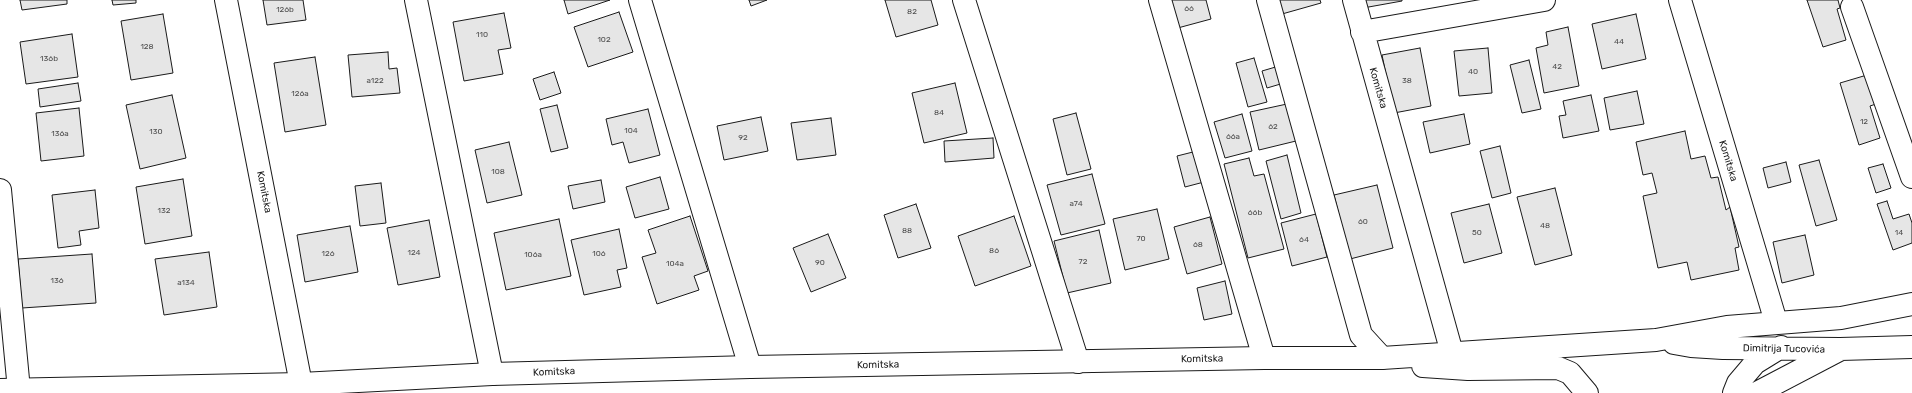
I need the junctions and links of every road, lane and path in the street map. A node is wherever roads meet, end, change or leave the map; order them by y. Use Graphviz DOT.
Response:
graph roads {
  1 [pos="226,0"];
  2 [pos="416,0"];
  3 [pos="640,0"];
  4 [pos="964,0"];
  5 [pos="1160,0"];
  6 [pos="1268,0"];
  7 [pos="1354,0"];
  8 [pos="1544,0"];
  9 [pos="1680,0"];
  10 [pos="1852,7"];
  11 [pos="1362,32"];
  12 [pos="1912,177"];
  13 [pos="0,190"];
  14 [pos="1912,304"];
  15 [pos="1841,318"];
  16 [pos="1776,322"];
  17 [pos="1656,340"];
  18 [pos="1912,347"];
  19 [pos="1779,348"];
  20 [pos="1840,349"];
  21 [pos="1452,353"];
  22 [pos="1264,358"];
  23 [pos="1382,358"];
  24 [pos="1078,362"];
  25 [pos="750,366"];
  26 [pos="492,374"];
  27 [pos="301,384"];
  28 [pos="9,390"];
  29 [pos="1587,393"];
  30 [pos="1734,393"];
  31 [pos="1757,393"];
  1 -- 27 [label="street, Komitska"];
  2 -- 26 [label="street"];
  3 -- 25 [label="street"];
  4 -- 24 [label="street"];
  5 -- 22 [label="street"];
  6 -- 23 [label="street"];
  7 -- 11 [label="street, Komitska"];
  8 -- 11 [label="street"];
  9 -- 16 [label="street, Komitska"];
  10 -- 12 [label="street"];
  11 -- 21 [label="street, Komitska"];
  13 -- 28 [label="street, Komitska"];
  14 -- 15 [label="street, Komitska"];
  15 -- 16 [label="street, Komitska"];
  15 -- 19 [label="street"];
  16 -- 17 [label="street, Komitska"];
  17 -- 19 [label="street, Dimitrija Tucovića"];
  17 -- 21 [label="street, Komitska"];
  18 -- 20 [label="street, Dimitrija Tucovića"];
  19 -- 20 [label="street, Dimitrija Tucovića"];
  19 -- 30 [label="street"];
  20 -- 31 [label="street"];
  21 -- 23 [label="street, Komitska"];
  22 -- 23 [label="street, Komitska"];
  22 -- 24 [label="street, Komitska"];
  23 -- 29 [label="street"];
  24 -- 25 [label="street, Komitska"];
  25 -- 26 [label="street, Komitska"];
  26 -- 27 [label="street, Komitska"];
  27 -- 28 [label="street, Komitska"];
}
